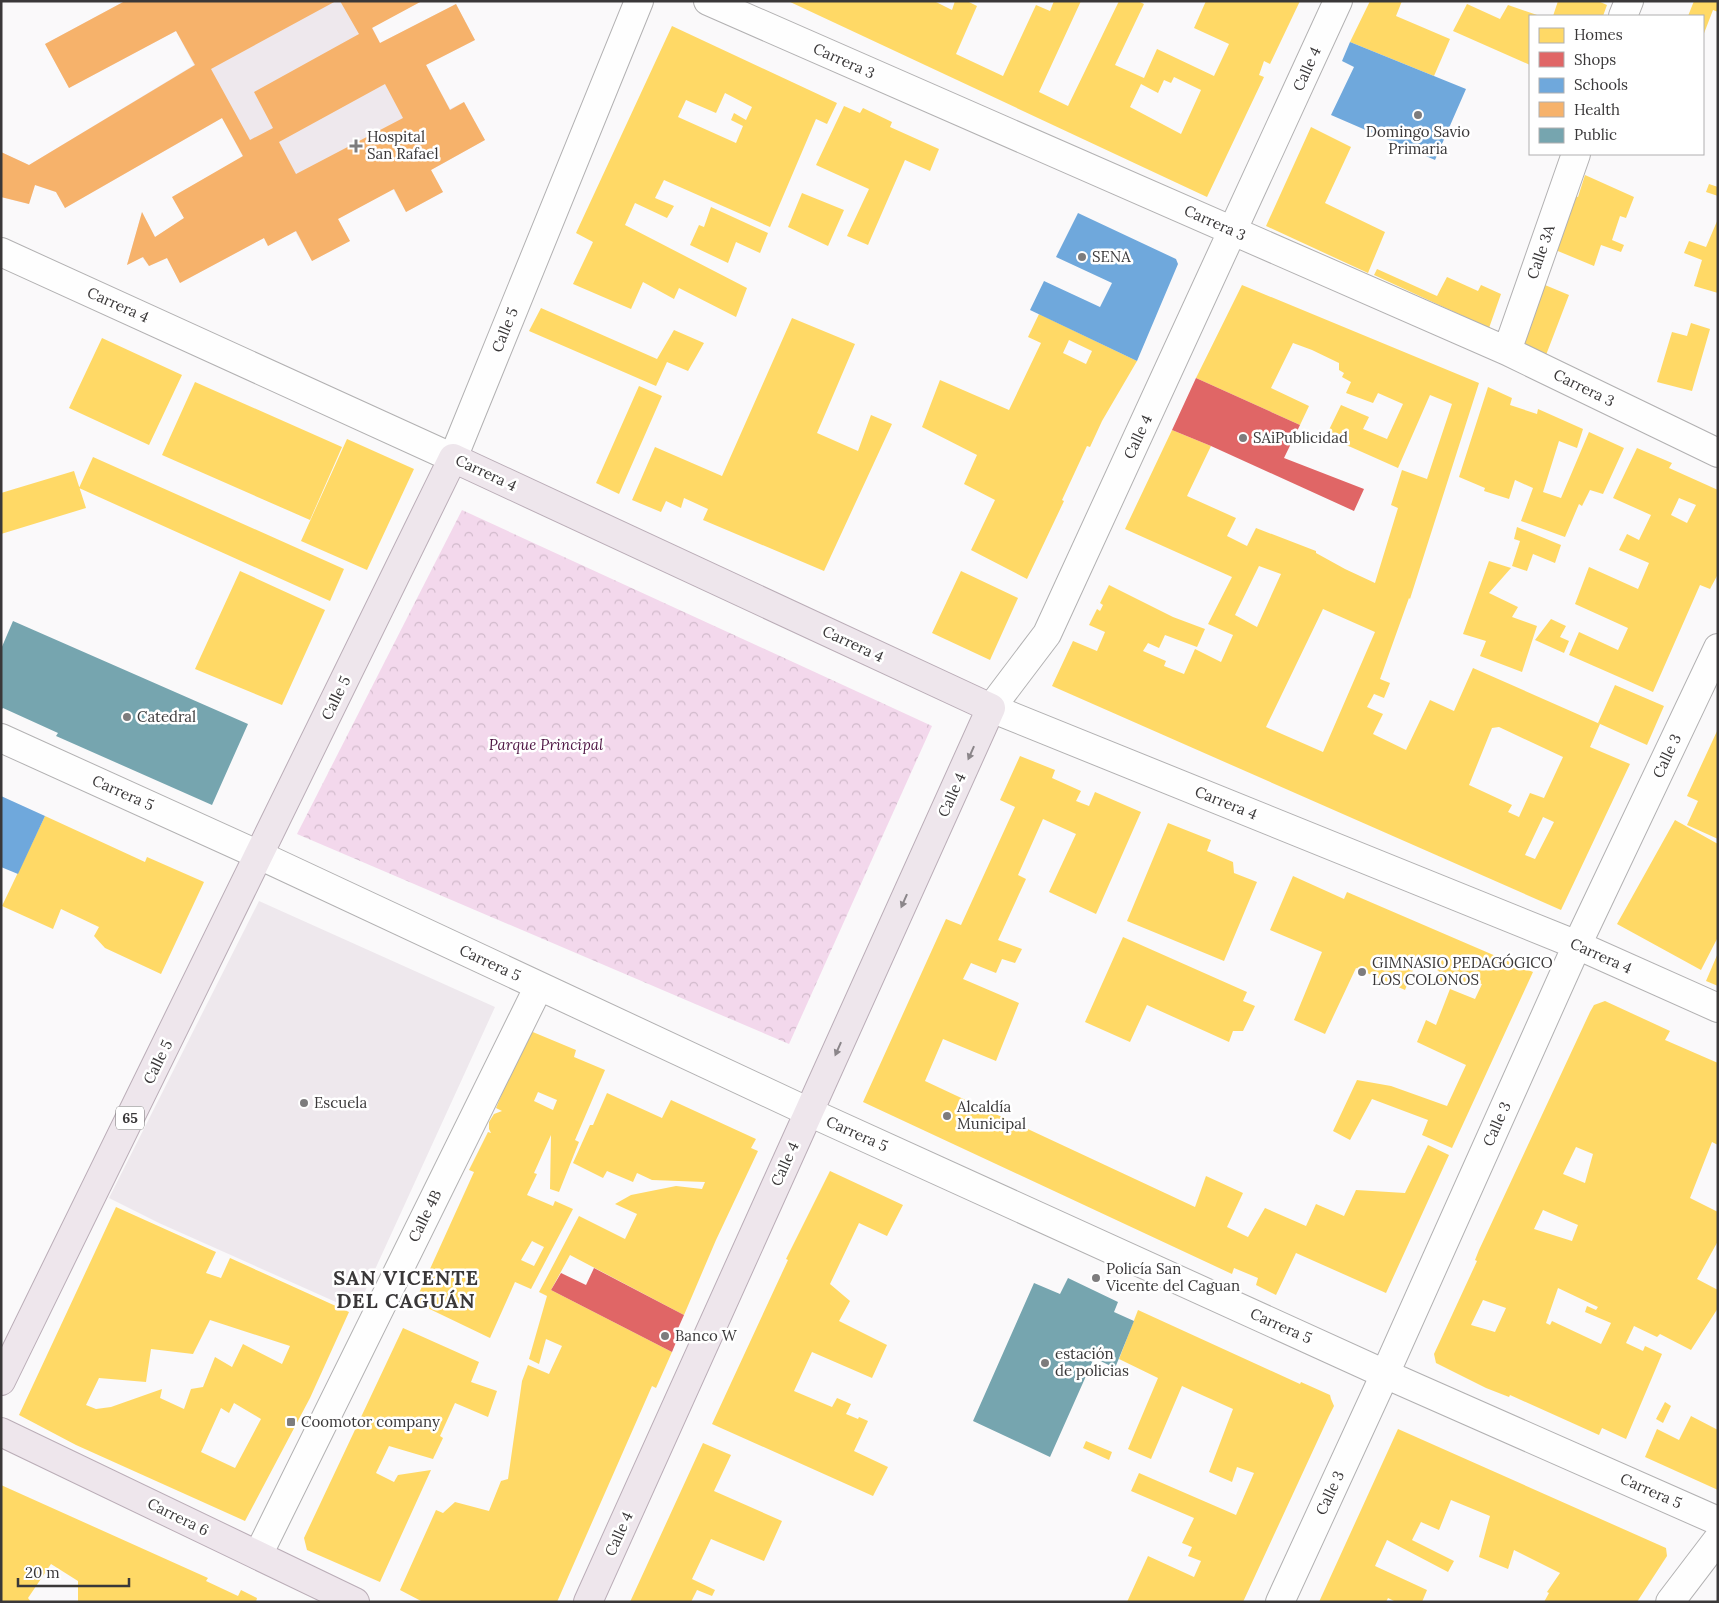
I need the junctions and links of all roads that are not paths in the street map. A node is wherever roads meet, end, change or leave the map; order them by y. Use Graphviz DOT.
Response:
graph roads {
  1 [pos="640,1"];
  2 [pos="708,1"];
  3 [pos="1338,1"];
  4 [pos="1629,1"];
  5 [pos="1623,15"];
  6 [pos="1576,155"];
  7 [pos="1233,231"];
  8 [pos="1,252"];
  9 [pos="1507,351"];
  10 [pos="1718,453"];
  11 [pos="453,458"];
  12 [pos="1718,648"];
  13 [pos="991,708"];
  14 [pos="1,738"];
  15 [pos="259,855"];
  16 [pos="1578,945"];
  17 [pos="539,986"];
  18 [pos="1718,1008"];
  19 [pos="809,1112"];
  20 [pos="1385,1374"];
  21 [pos="1,1381"];
  22 [pos="1,1432"];
  23 [pos="1718,1520"];
  24 [pos="1718,1539"];
  25 [pos="258,1555"];
  26 [pos="355,1602"];
  27 [pos="588,1602"];
  28 [pos="1280,1602"];
  29 [pos="1670,1602"];
  1 -- 11 [label="street, Calle 5"];
  2 -- 7 [label="street, Carrera 3"];
  3 -- 7 [label="street, Calle 4"];
  4 -- 5 [label="street"];
  6 -- 9 [label="street, Calle 3A"];
  7 -- 9 [label="street, Carrera 3"];
  7 -- 13 [label="street, Calle 4"];
  8 -- 11 [label="street, Carrera 4"];
  9 -- 10 [label="street, Carrera 3"];
  11 -- 13 [label="main road, Carrera 4"];
  11 -- 15 [label="main road, Calle 5"];
  12 -- 16 [label="street, Calle 3"];
  13 -- 16 [label="street, Carrera 4"];
  13 -- 19 [label="main road, Calle 4, one-way"];
  14 -- 15 [label="street, Carrera 5"];
  15 -- 17 [label="street, Carrera 5"];
  15 -- 21 [label="main road, Calle 5 / 65"];
  16 -- 18 [label="street, Carrera 4"];
  16 -- 20 [label="street, Calle 3"];
  17 -- 19 [label="street, Carrera 5"];
  17 -- 25 [label="street, Calle 4B"];
  19 -- 20 [label="street, Carrera 5"];
  19 -- 27 [label="main road, Calle 4"];
  20 -- 23 [label="street, Carrera 5"];
  20 -- 28 [label="street, Calle 3"];
  22 -- 25 [label="main road, Carrera 6"];
  24 -- 29 [label="street"];
  25 -- 26 [label="main road, Carrera 6"];
}
